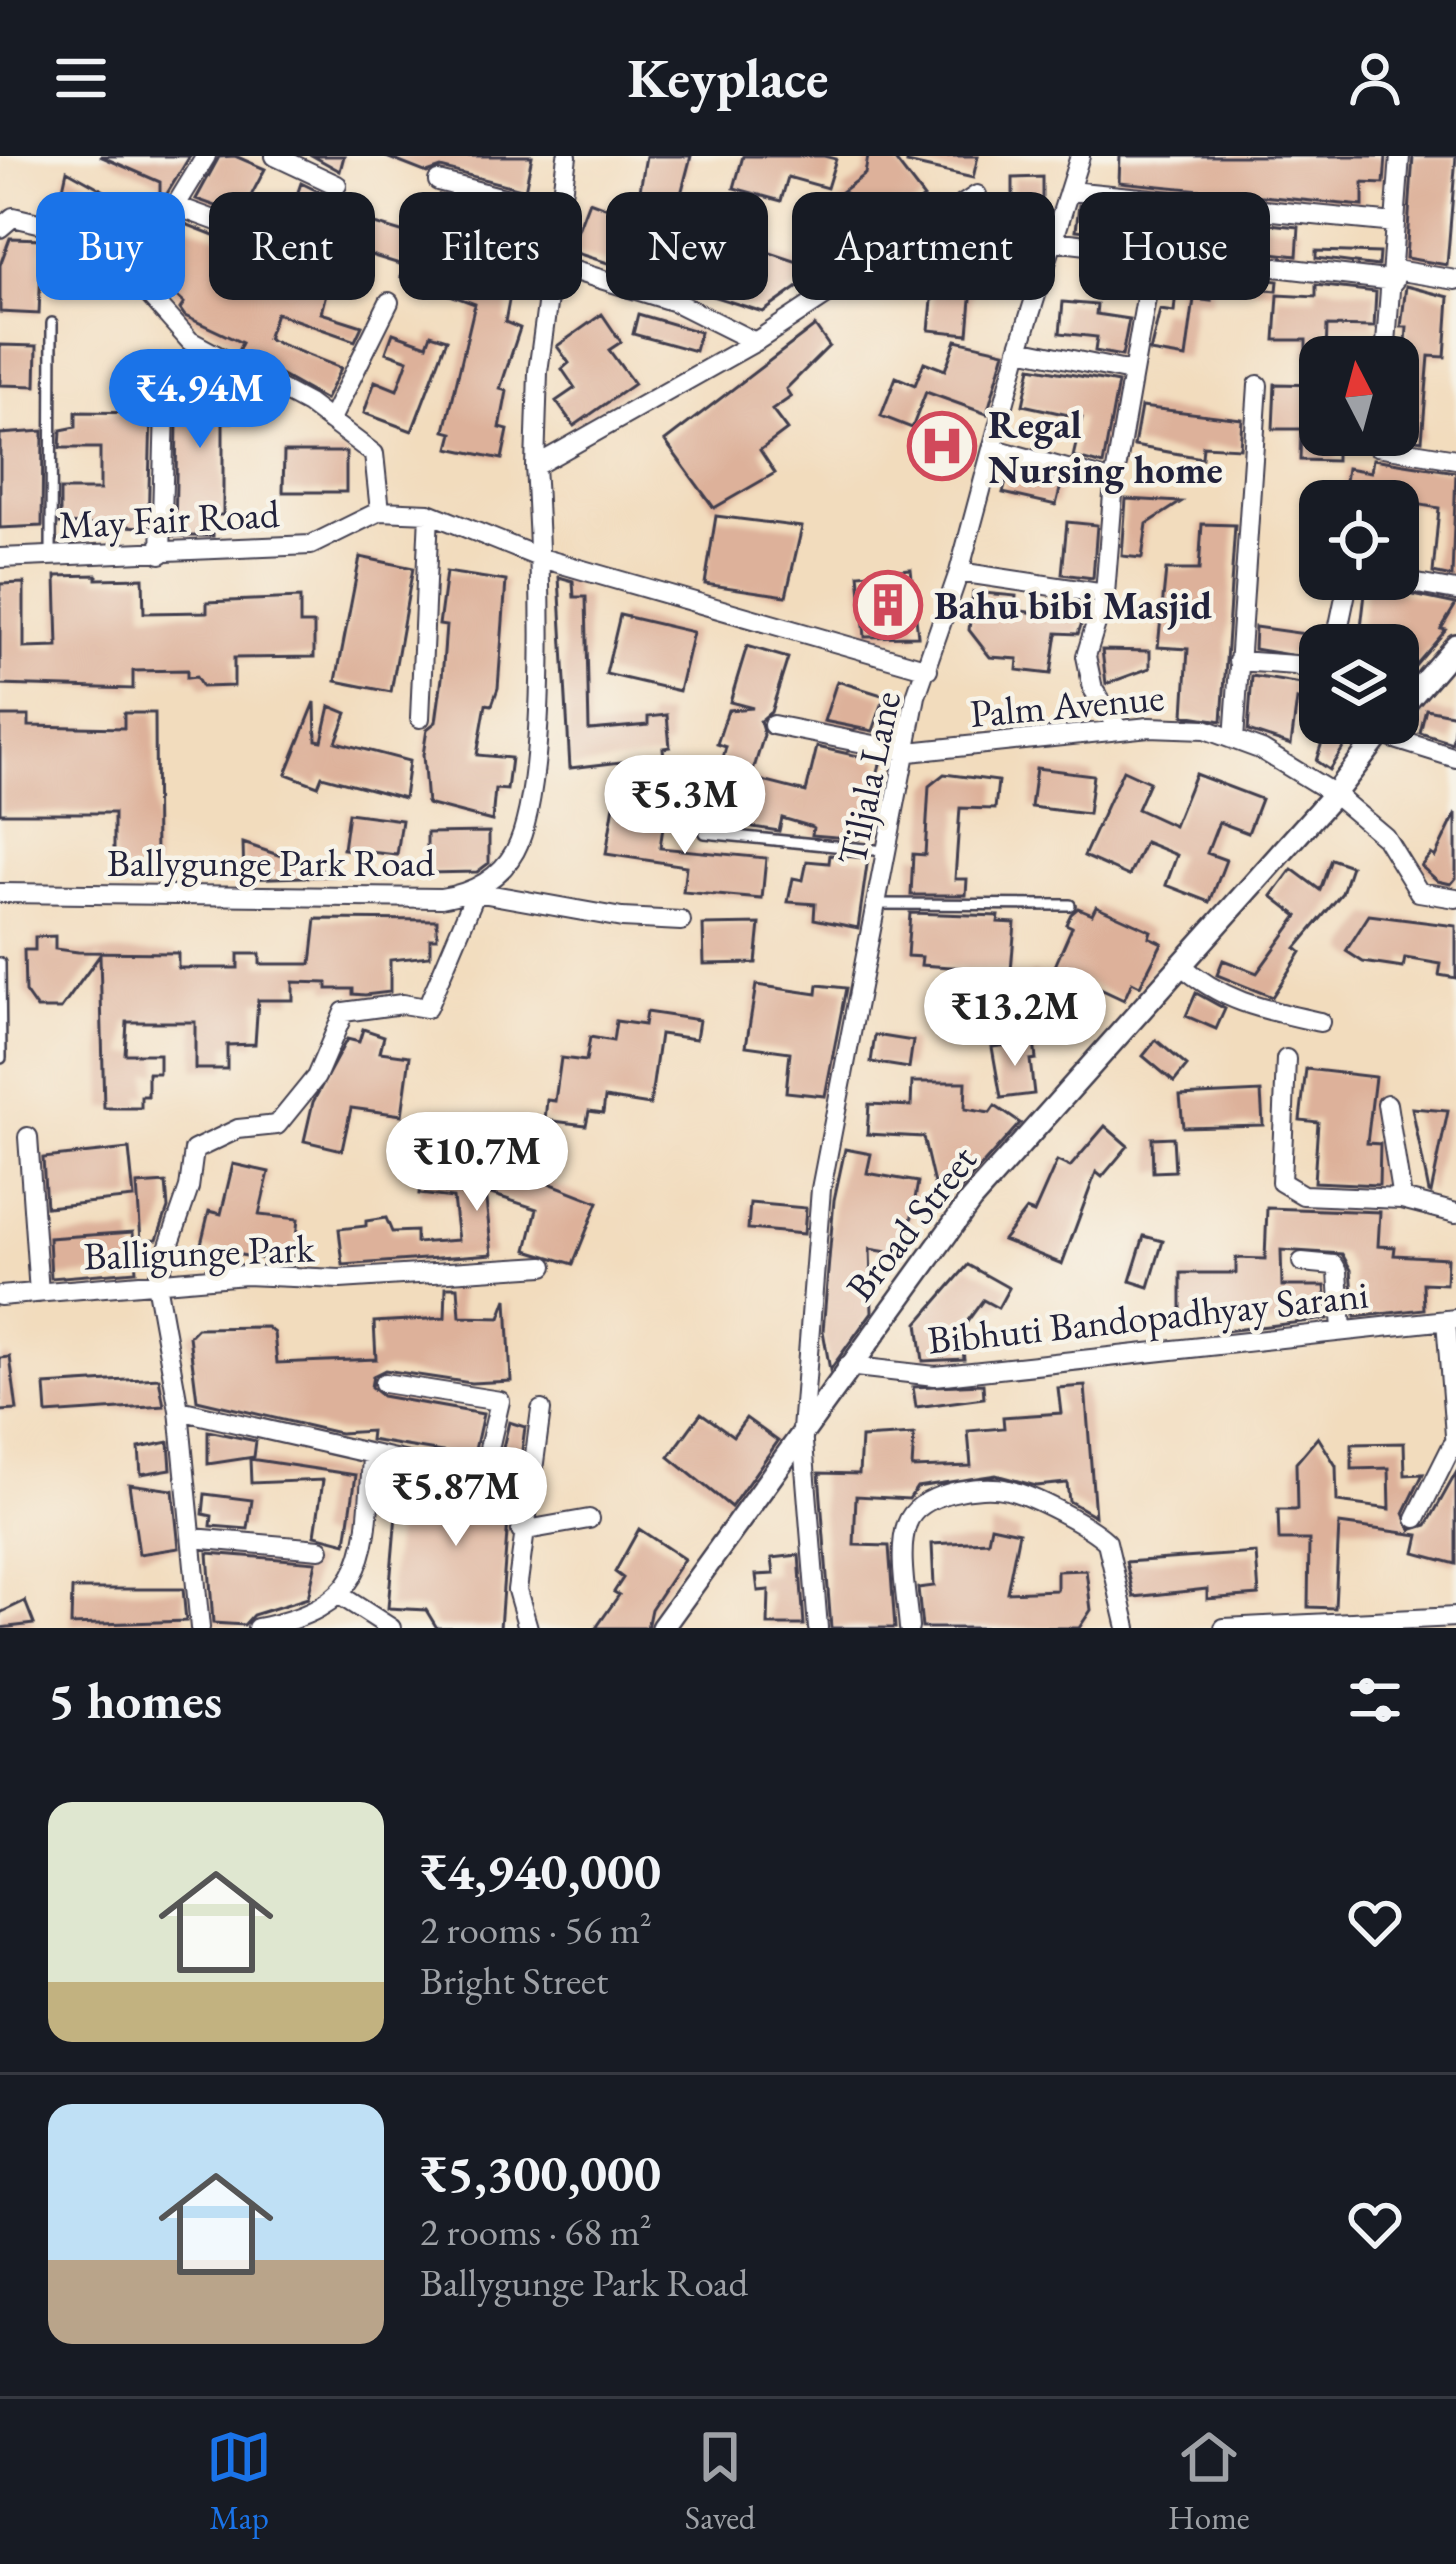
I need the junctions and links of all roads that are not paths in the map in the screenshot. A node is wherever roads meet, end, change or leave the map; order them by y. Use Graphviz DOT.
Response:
graph roads {
  1 [pos="206,156"];
  2 [pos="275,156"];
  3 [pos="567,156"];
  4 [pos="1080,156"];
  5 [pos="1400,156"];
  6 [pos="438,181"];
  7 [pos="337,185"];
  8 [pos="1070,191"];
  9 [pos="184,192"];
  10 [pos="481,192"];
  11 [pos="561,192"];
  12 [pos="36,222"];
  13 [pos="1395,223"];
  14 [pos="0,228"];
  15 [pos="1055,235"];
  16 [pos="1270,263"];
  17 [pos="582,273"];
  18 [pos="1395,275"];
  19 [pos="1456,280"];
  20 [pos="155,300"];
  21 [pos="547,300"];
  22 [pos="818,300"];
  23 [pos="1034,300"];
  24 [pos="1145,300"];
  25 [pos="389,302"];
  26 [pos="52,323"];
  27 [pos="1388,336"];
  28 [pos="755,342"];
  29 [pos="1019,349"];
  30 [pos="166,371"];
  31 [pos="1132,372"];
  32 [pos="1258,385"];
  33 [pos="330,421"];
  34 [pos="995,449"];
  35 [pos="1419,452"];
  36 [pos="1456,458"];
  37 [pos="535,466"];
  38 [pos="1114,482"];
  39 [pos="380,511"];
  40 [pos="429,513"];
  41 [pos="161,554"];
  42 [pos="0,558"];
  43 [pos="52,558"];
  44 [pos="541,558"];
  45 [pos="958,572"];
  46 [pos="1419,585"];
  47 [pos="1456,592"];
  48 [pos="1105,594"];
  49 [pos="1456,645"];
  50 [pos="1238,661"];
  51 [pos="1299,666"];
  52 [pos="928,670"];
  53 [pos="1419,683"];
  54 [pos="420,718"];
  55 [pos="773,725"];
  56 [pos="1119,730"];
  57 [pos="1234,740"];
  58 [pos="1419,743"];
  59 [pos="1372,744"];
  60 [pos="909,752"];
  61 [pos="1456,758"];
  62 [pos="1334,794"];
  63 [pos="705,833"];
  64 [pos="887,851"];
  65 [pos="476,892"];
  66 [pos="0,893"];
  67 [pos="1456,898"];
  68 [pos="875,904"];
  69 [pos="1070,904"];
  70 [pos="681,921"];
  71 [pos="0,963"];
  72 [pos="1180,964"];
  73 [pos="1320,1022"];
  74 [pos="2,1058"];
  75 [pos="1286,1059"];
  76 [pos="1387,1104"];
  77 [pos="28,1137"];
  78 [pos="1402,1199"];
  79 [pos="1456,1214"];
  80 [pos="1302,1262"];
  81 [pos="544,1266"];
  82 [pos="156,1283"];
  83 [pos="39,1293"];
  84 [pos="0,1296"];
  85 [pos="1451,1320"];
  86 [pos="1342,1330"];
  87 [pos="847,1366"];
  88 [pos="384,1383"];
  89 [pos="179,1410"];
  90 [pos="541,1410"];
  91 [pos="802,1430"];
  92 [pos="1454,1447"];
  93 [pos="373,1456"];
  94 [pos="1416,1518"];
  95 [pos="589,1520"];
  96 [pos="521,1531"];
  97 [pos="192,1538"];
  98 [pos="320,1549"];
  99 [pos="338,1594"];
  100 [pos="1456,1617"];
  101 [pos="200,1628"];
  102 [pos="257,1628"];
  103 [pos="391,1628"];
  104 [pos="528,1628"];
  105 [pos="662,1628"];
  106 [pos="818,1628"];
  107 [pos="909,1628"];
  108 [pos="1127,1628"];
  109 [pos="1224,1628"];
  1 -- 9 [label="street"];
  2 -- 7 [label="street"];
  3 -- 11 [label="street"];
  4 -- 8 [label="street, Tiljala Lane"];
  5 -- 13 [label="street"];
  6 -- 10 [label="street"];
  8 -- 13 [label="street"];
  8 -- 15 [label="street, Tiljala Lane"];
  12 -- 14 [label="street"];
  13 -- 18 [label="street"];
  16 -- 18 [label="street"];
  17 -- 28 [label="street"];
  18 -- 19 [label="street"];
  18 -- 27 [label="street"];
  20 -- 33 [label="street"];
  21 -- 37 [label="street"];
  22 -- 28 [label="street"];
  23 -- 29 [label="street, Tiljala Lane"];
  24 -- 31 [label="street"];
  25 -- 33 [label="street"];
  26 -- 43 [label="lane"];
  28 -- 37 [label="street"];
  29 -- 31 [label="street"];
  29 -- 34 [label="street, Tiljala Lane"];
  30 -- 41 [label="street"];
  31 -- 38 [label="street"];
  32 -- 50 [label="street"];
  33 -- 39 [label="street"];
  34 -- 38 [label="street"];
  34 -- 45 [label="street, Tiljala Lane"];
  35 -- 36 [label="street"];
  37 -- 44 [label="street"];
  38 -- 48 [label="street"];
  39 -- 40 [label="street, May Fair Road"];
  39 -- 41 [label="street, May Fair Road"];
  40 -- 44 [label="street, May Fair Road"];
  40 -- 54 [label="street"];
  41 -- 43 [label="street, May Fair Road"];
  42 -- 43 [label="street, May Fair Road"];
  44 -- 52 [label="street, May Fair Road"];
  44 -- 65 [label="street, Ballygunge Park Road"];
  45 -- 48 [label="street"];
  45 -- 52 [label="street, Tiljala Lane"];
  46 -- 47 [label="street"];
  48 -- 56 [label="street"];
  49 -- 53 [label="street"];
  50 -- 51 [label="street"];
  50 -- 57 [label="street"];
  52 -- 60 [label="street, Tiljala Lane"];
  55 -- 60 [label="street, Palm Avenue"];
  56 -- 57 [label="street, Palm Avenue"];
  56 -- 60 [label="street, Palm Avenue"];
  57 -- 62 [label="street, Palm Avenue"];
  58 -- 61 [label="street"];
  59 -- 62 [label="street, Broad Street"];
  60 -- 64 [label="street, Tiljala Lane"];
  62 -- 67 [label="street, Palm Avenue"];
  62 -- 72 [label="street, Broad Street"];
  63 -- 64 [label="lane"];
  64 -- 68 [label="street, Tiljala Lane"];
  65 -- 66 [label="street, Ballygunge Park Road"];
  65 -- 70 [label="street"];
  65 -- 82 [label="street"];
  68 -- 69 [label="lane"];
  68 -- 91 [label="street, Tiljala Lane"];
  71 -- 74 [label="lane"];
  72 -- 73 [label="street"];
  72 -- 87 [label="street, Broad Street"];
  75 -- 78 [label="street"];
  76 -- 78 [label="street"];
  77 -- 83 [label="street"];
  78 -- 79 [label="street"];
  80 -- 86 [label="street"];
  81 -- 82 [label="street, Balligunge Park"];
  82 -- 83 [label="street, Balligunge Park"];
  82 -- 89 [label="street"];
  83 -- 84 [label="street, Balligunge Park"];
  85 -- 86 [label="street, Bibhuti Bandopadhyay Sarani"];
  85 -- 92 [label="street"];
  86 -- 87 [label="street, Bibhuti Bandopadhyay Sarani"];
  87 -- 91 [label="street, Broad Street"];
  88 -- 93 [label="street"];
  89 -- 93 [label="street"];
  89 -- 97 [label="street"];
  90 -- 96 [label="street"];
  91 -- 105 [label="street, Broad Street"];
  91 -- 106 [label="street, Tiljala Lane"];
  92 -- 94 [label="street"];
  93 -- 99 [label="street"];
  95 -- 96 [label="street"];
  96 -- 104 [label="street"];
  97 -- 98 [label="street"];
  97 -- 101 [label="street"];
  99 -- 102 [label="street"];
  99 -- 103 [label="street"];
  100 -- 109 [label="street"];
  107 -- 108 [label="street"];
}
